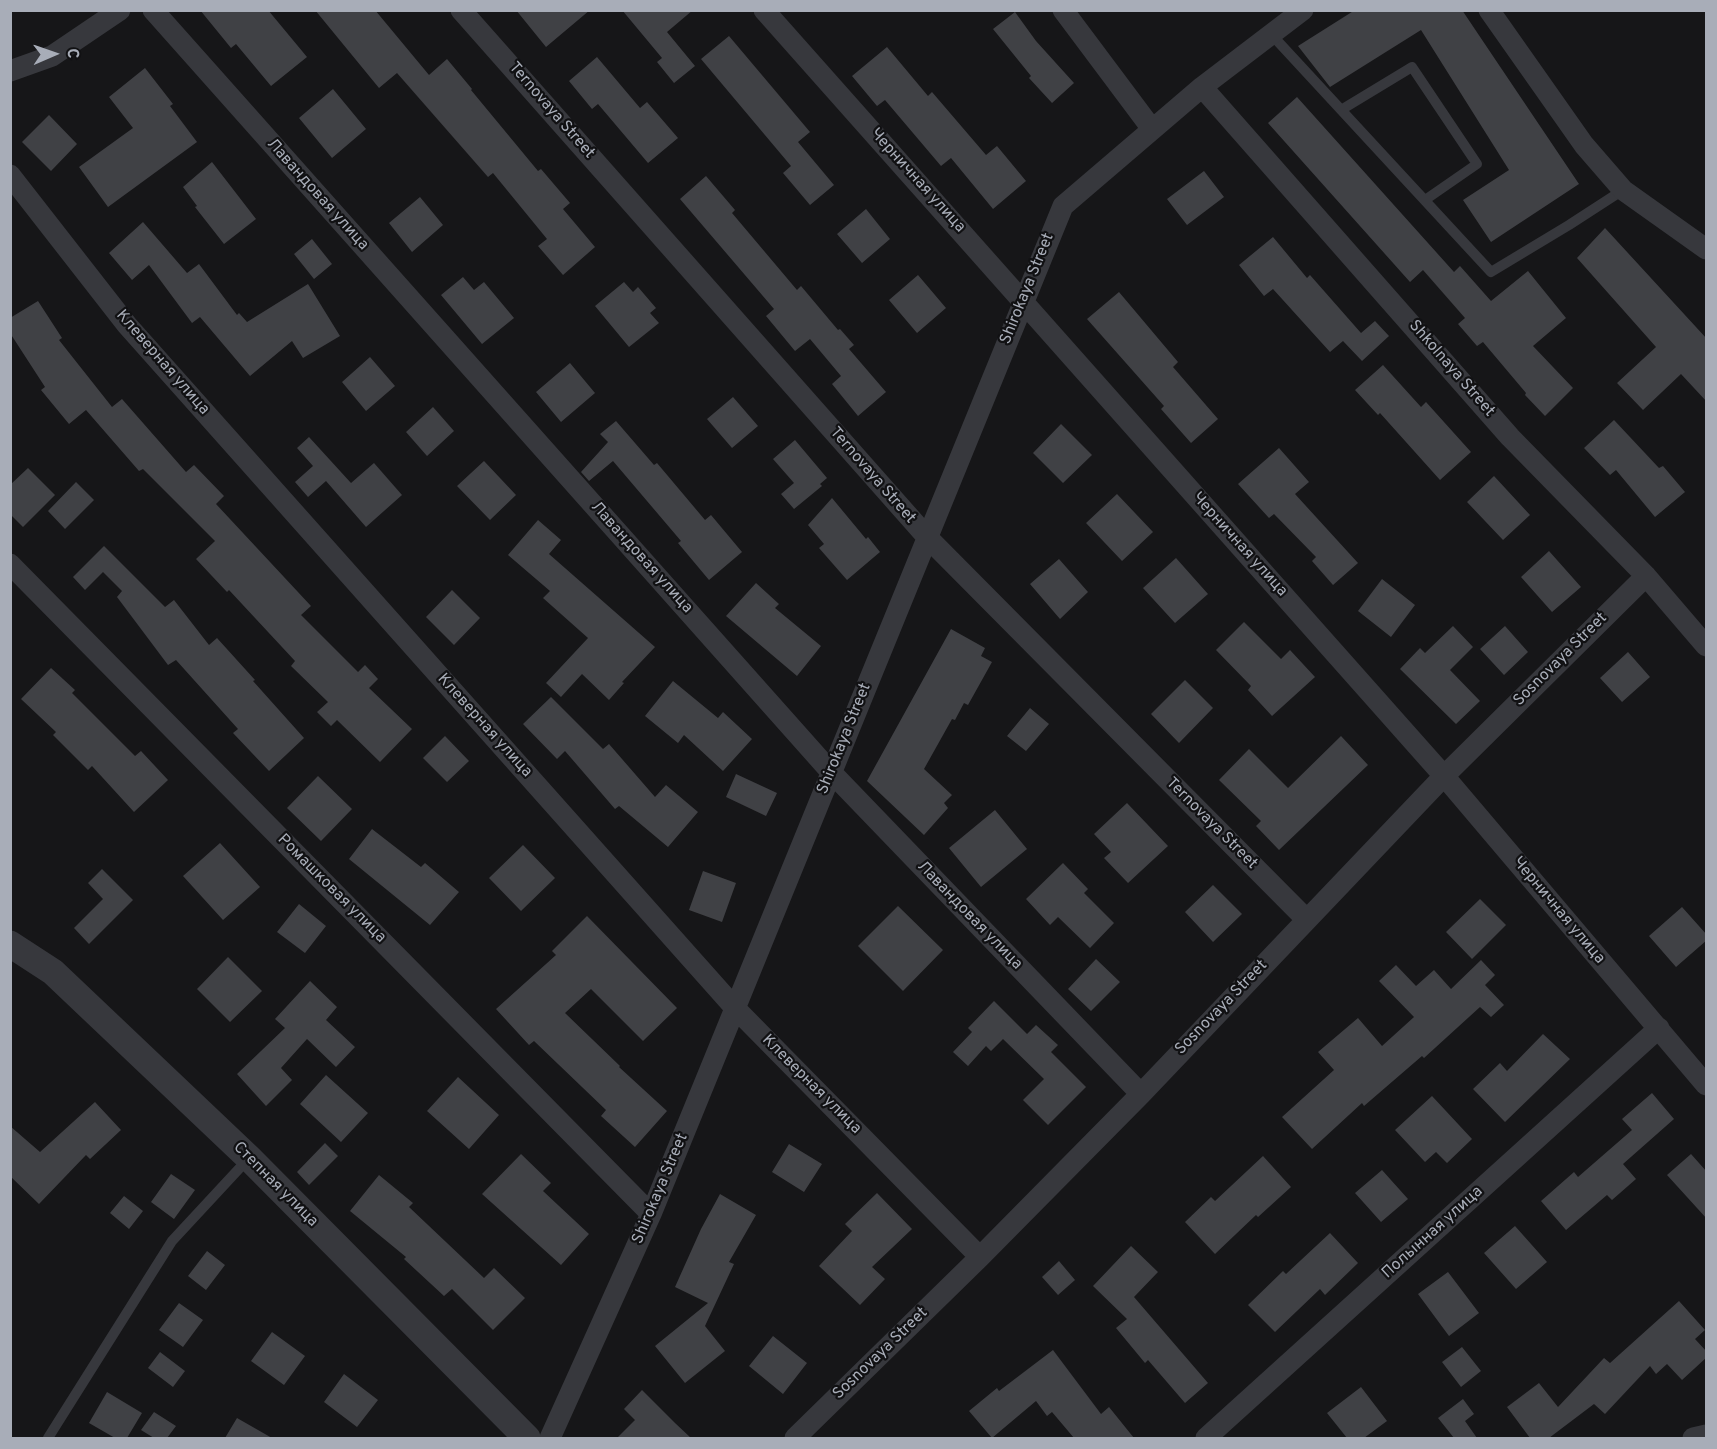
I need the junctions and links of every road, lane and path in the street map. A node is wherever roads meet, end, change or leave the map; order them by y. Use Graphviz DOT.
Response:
graph roads {
  1 [pos="120,10"];
  2 [pos="153,10"];
  3 [pos="461,10"];
  4 [pos="764,10"];
  5 [pos="1063,10"];
  6 [pos="1303,10"];
  7 [pos="1489,10"];
  8 [pos="1271,34"];
  9 [pos="10,70"];
  10 [pos="1202,87"];
  11 [pos="1341,110"];
  12 [pos="1152,129"];
  13 [pos="10,176"];
  14 [pos="1623,190"];
  15 [pos="1425,200"];
  16 [pos="1707,249"];
  17 [pos="1023,300"];
  18 [pos="927,537"];
  19 [pos="10,564"];
  20 [pos="1646,576"];
  21 [pos="1707,646"];
  22 [pos="831,772"];
  23 [pos="1444,776"];
  24 [pos="1306,920"];
  25 [pos="10,944"];
  26 [pos="735,1008"];
  27 [pos="1659,1028"];
  28 [pos="1707,1085"];
  29 [pos="1141,1094"];
  30 [pos="249,1158"];
  31 [pos="651,1214"];
  32 [pos="980,1257"];
  33 [pos="1707,1436"];
  34 [pos="48,1438"];
  35 [pos="527,1438"];
  36 [pos="550,1438"];
  37 [pos="795,1438"];
  38 [pos="1206,1438"];
  39 [pos="1693,1438"];
  1 -- 9 [label="street"];
  2 -- 22 [label="street, Лавандовая улица"];
  3 -- 18 [label="street, Ternovaya Street"];
  4 -- 17 [label="street, Черничная улица"];
  5 -- 12 [label="street"];
  6 -- 8 [label="street, Shirokaya Street"];
  7 -- 14 [label="street"];
  8 -- 10 [label="street, Shirokaya Street"];
  8 -- 11 [label="lane"];
  10 -- 12 [label="street, Shirokaya Street"];
  10 -- 20 [label="street, Shkolnaya Street"];
  11 -- 15 [label="lane"];
  11 -- 15 [label="lane"];
  12 -- 17 [label="street, Shirokaya Street"];
  13 -- 26 [label="street, Клеверная улица"];
  14 -- 15 [label="lane"];
  14 -- 16 [label="street"];
  17 -- 18 [label="street, Shirokaya Street"];
  17 -- 23 [label="street, Черничная улица"];
  18 -- 22 [label="street, Shirokaya Street"];
  18 -- 24 [label="street, Ternovaya Street"];
  19 -- 31 [label="street, Ромашковая улица"];
  20 -- 21 [label="street, Shkolnaya Street"];
  20 -- 23 [label="street, Sosnovaya Street"];
  22 -- 26 [label="street, Shirokaya Street"];
  22 -- 29 [label="street, Лавандовая улица"];
  23 -- 24 [label="street, Sosnovaya Street"];
  23 -- 27 [label="street, Черничная улица"];
  24 -- 29 [label="street, Sosnovaya Street"];
  25 -- 30 [label="street, Степная улица"];
  26 -- 31 [label="street, Shirokaya Street"];
  26 -- 32 [label="street, Клеверная улица"];
  27 -- 28 [label="street, Черничная улица"];
  27 -- 38 [label="street, Полынная улица"];
  29 -- 32 [label="street, Sosnovaya Street"];
  30 -- 34 [label="lane"];
  30 -- 35 [label="street, Степная улица"];
  31 -- 36 [label="street, Shirokaya Street"];
  32 -- 37 [label="street, Sosnovaya Street"];
  33 -- 39 [label="street"];
}
